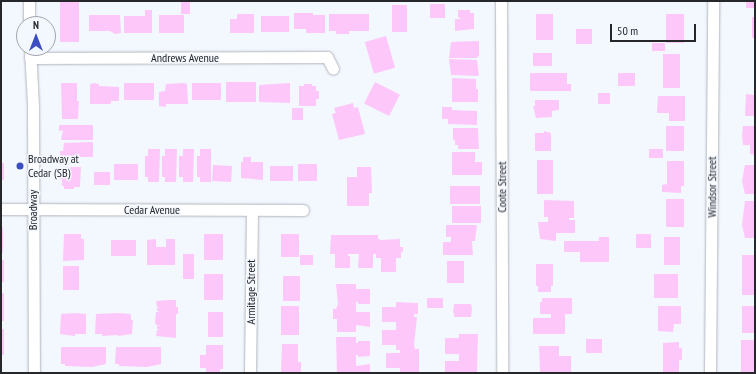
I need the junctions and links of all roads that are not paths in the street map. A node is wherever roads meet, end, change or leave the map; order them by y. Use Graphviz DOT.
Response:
graph roads {
  1 [pos="29,1"];
  2 [pos="501,1"];
  3 [pos="713,1"];
  4 [pos="29,16"];
  5 [pos="56,53"];
  6 [pos="30,56"];
  7 [pos="333,69"];
  8 [pos="1,209"];
  9 [pos="33,209"];
  10 [pos="252,210"];
  11 [pos="303,210"];
  12 [pos="34,373"];
  13 [pos="250,373"];
  14 [pos="502,373"];
  15 [pos="710,373"];
  1 -- 4 [label="street"];
  2 -- 14 [label="street, Coote Street"];
  3 -- 15 [label="street, Windsor Street"];
  5 -- 7 [label="street, Andrews Avenue"];
  6 -- 9 [label="street, Broadway"];
  8 -- 9 [label="street, Cedar Avenue"];
  9 -- 10 [label="street, Cedar Avenue"];
  9 -- 12 [label="street, Broadway"];
  10 -- 11 [label="street, Cedar Avenue"];
  10 -- 13 [label="street, Armitage Street"];
}
